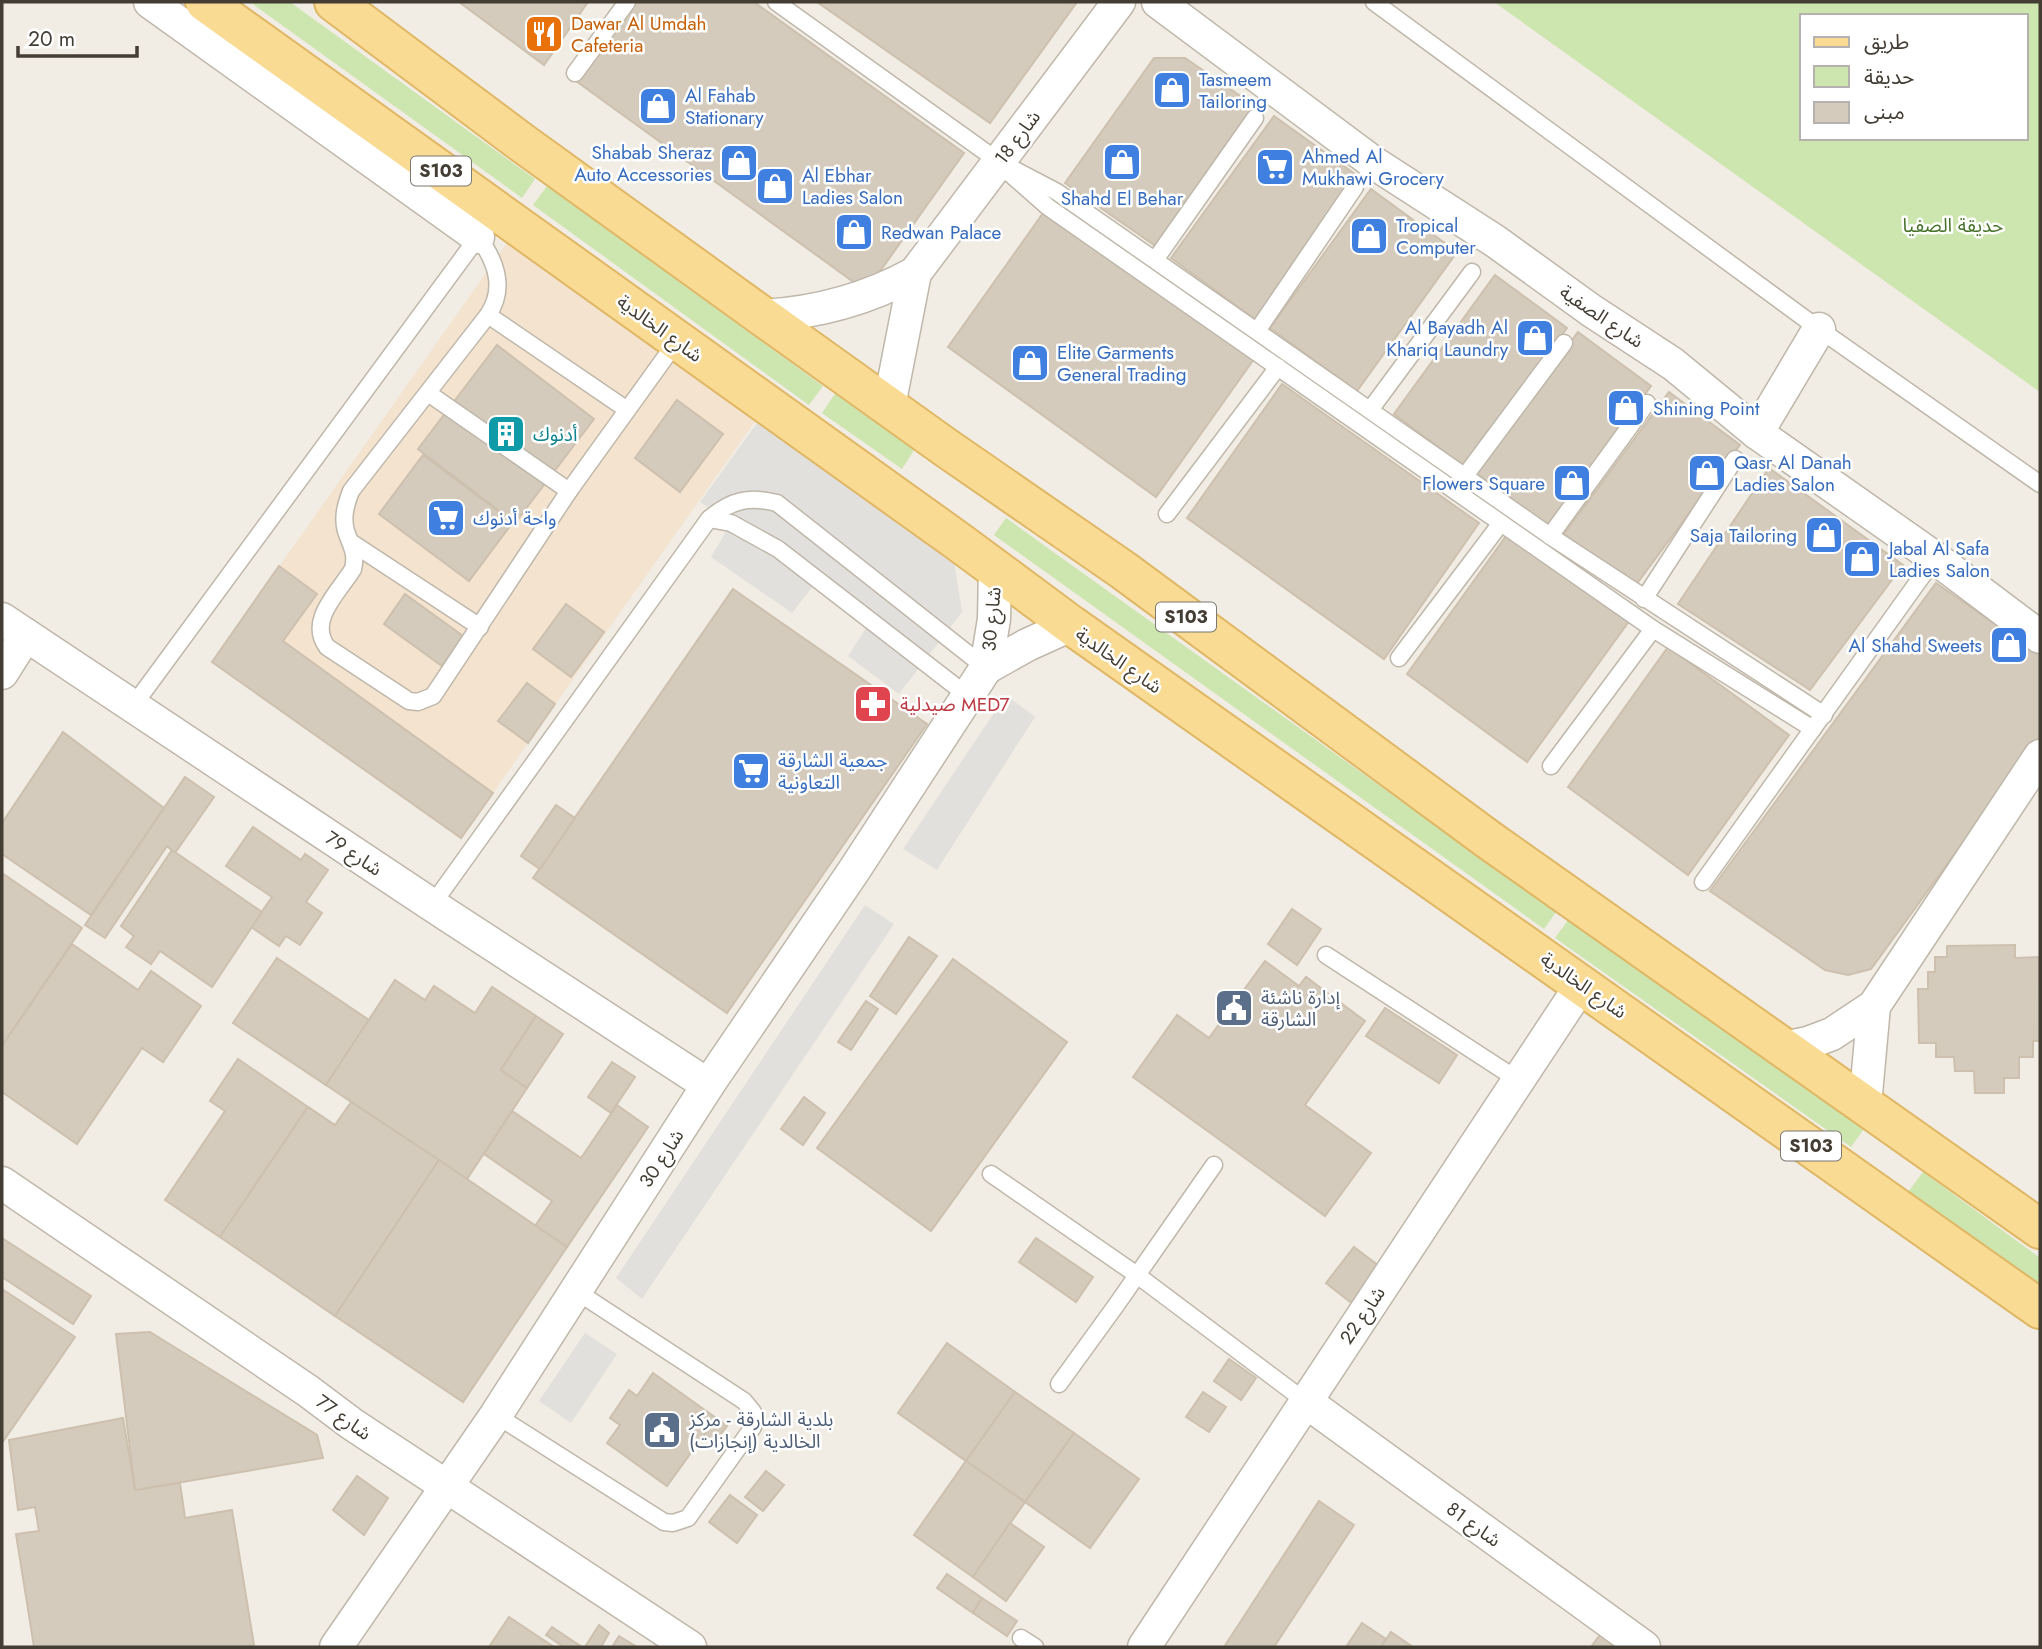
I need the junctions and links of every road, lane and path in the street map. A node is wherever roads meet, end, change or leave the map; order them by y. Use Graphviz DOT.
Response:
graph roads {
  1 [pos="150,2"];
  2 [pos="205,2"];
  3 [pos="334,2"];
  4 [pos="627,2"];
  5 [pos="776,2"];
  6 [pos="1119,2"];
  7 [pos="1158,2"];
  8 [pos="1374,2"];
  9 [pos="575,74"];
  10 [pos="1255,117"];
  11 [pos="998,161"];
  12 [pos="1355,187"];
  13 [pos="478,237"];
  14 [pos="1155,260"];
  15 [pos="1472,271"];
  16 [pos="915,273"];
  17 [pos="488,315"];
  18 [pos="762,316"];
  19 [pos="1819,329"];
  20 [pos="1257,331"];
  21 [pos="677,341"];
  22 [pos="1564,342"];
  23 [pos="1278,367"];
  24 [pos="428,393"];
  25 [pos="1647,403"];
  26 [pos="889,406"];
  27 [pos="626,410"];
  28 [pos="1370,410"];
  29 [pos="1757,433"];
  30 [pos="1735,459"];
  31 [pos="1465,476"];
  32 [pos="2040,484"];
  33 [pos="569,491"];
  34 [pos="1167,514"];
  35 [pos="709,519"];
  36 [pos="1501,523"];
  37 [pos="1550,536"];
  38 [pos="352,542"];
  39 [pos="1935,558"];
  40 [pos="995,569"];
  41 [pos="1644,599"];
  42 [pos="1071,625"];
  43 [pos="14,627"];
  44 [pos="480,627"];
  45 [pos="1653,629"];
  46 [pos="2040,637"];
  47 [pos="1399,658"];
  48 [pos="986,668"];
  49 [pos="2,673"];
  50 [pos="968,696"];
  51 [pos="133,706"];
  52 [pos="1824,715"];
  53 [pos="1813,729"];
  54 [pos="2040,756"];
  55 [pos="1551,766"];
  56 [pos="1703,882"];
  57 [pos="432,905"];
  58 [pos="1326,955"];
  59 [pos="1582,984"];
  60 [pos="1874,1006"];
  61 [pos="1784,1048"];
  62 [pos="1518,1080"];
  63 [pos="708,1085"];
  64 [pos="1866,1105"];
  65 [pos="1214,1165"];
  66 [pos="991,1174"];
  67 [pos="2,1183"];
  68 [pos="2040,1229"];
  69 [pos="1137,1275"];
  70 [pos="576,1291"];
  71 [pos="2040,1309"];
  72 [pos="1059,1384"];
  73 [pos="1305,1401"];
  74 [pos="496,1415"];
  75 [pos="447,1488"];
  76 [pos="1021,1638"];
  77 [pos="336,1647"];
  78 [pos="690,1647"];
  79 [pos="1035,1647"];
  80 [pos="1144,1647"];
  81 [pos="1644,1647"];
  1 -- 13 [label="street"];
  2 -- 21 [label="main road, شارع الخالدية / S103"];
  3 -- 18 [label="main road, S103"];
  4 -- 9 [label="lane"];
  5 -- 11 [label="lane"];
  6 -- 11 [label="street, شارع 18"];
  7 -- 29 [label="street, شارع الصفية"];
  8 -- 19 [label="lane"];
  10 -- 14 [label="lane"];
  11 -- 14 [label="lane"];
  11 -- 16 [label="street, شارع 18"];
  11 -- 23 [label="lane"];
  12 -- 20 [label="lane"];
  13 -- 17 [label="lane"];
  13 -- 51 [label="lane"];
  14 -- 20 [label="lane"];
  15 -- 28 [label="lane"];
  16 -- 18 [label="street, شارع 18"];
  16 -- 26 [label="street, شارع 18"];
  17 -- 24 [label="lane"];
  17 -- 27 [label="lane"];
  18 -- 26 [label="main road, S103"];
  19 -- 29 [label="street"];
  19 -- 32 [label="lane"];
  20 -- 28 [label="lane"];
  21 -- 27 [label="lane"];
  21 -- 40 [label="main road, شارع الخالدية / S103"];
  22 -- 31 [label="lane"];
  23 -- 34 [label="lane"];
  23 -- 36 [label="lane"];
  24 -- 33 [label="lane"];
  24 -- 38 [label="lane"];
  25 -- 37 [label="lane"];
  26 -- 61 [label="main road, S103"];
  27 -- 33 [label="lane"];
  28 -- 31 [label="lane"];
  29 -- 39 [label="street, شارع الصفية"];
  30 -- 41 [label="lane"];
  31 -- 37 [label="lane"];
  33 -- 44 [label="lane"];
  35 -- 48 [label="lane"];
  35 -- 50 [label="lane"];
  35 -- 57 [label="lane"];
  36 -- 45 [label="lane"];
  36 -- 47 [label="lane"];
  37 -- 41 [label="lane"];
  38 -- 44 [label="lane"];
  38 -- 44 [label="lane"];
  39 -- 46 [label="street, شارع الصفية"];
  39 -- 52 [label="lane"];
  40 -- 42 [label="main road, شارع الخالدية / S103"];
  40 -- 48 [label="street, شارع 30"];
  41 -- 52 [label="lane"];
  42 -- 48 [label="street, شارع 30"];
  42 -- 59 [label="main road, شارع الخالدية / S103"];
  43 -- 49 [label="street"];
  43 -- 51 [label="street, شارع 79"];
  45 -- 53 [label="lane"];
  45 -- 55 [label="lane"];
  48 -- 50 [label="street, شارع 30"];
  50 -- 63 [label="street, شارع 30"];
  51 -- 57 [label="street, شارع 79"];
  52 -- 53 [label="lane"];
  53 -- 56 [label="lane"];
  54 -- 60 [label="street"];
  57 -- 63 [label="street, شارع 79"];
  58 -- 62 [label="lane"];
  59 -- 62 [label="street, شارع 22"];
  59 -- 71 [label="main road, شارع الخالدية / S103"];
  60 -- 61 [label="street"];
  60 -- 64 [label="street"];
  61 -- 64 [label="main road, S103"];
  62 -- 73 [label="street, شارع 22"];
  63 -- 70 [label="street, شارع 30"];
  64 -- 68 [label="main road, S103"];
  65 -- 69 [label="lane"];
  66 -- 69 [label="lane"];
  67 -- 75 [label="street, شارع 77"];
  69 -- 72 [label="lane"];
  69 -- 73 [label="lane"];
  70 -- 74 [label="street, شارع 30"];
  70 -- 74 [label="lane"];
  73 -- 80 [label="street, شارع 22"];
  73 -- 81 [label="street, شارع 81"];
  74 -- 75 [label="street, شارع 30"];
  75 -- 77 [label="street, شارع 30"];
  75 -- 78 [label="street, شارع 77"];
  76 -- 79 [label="lane"];
}
